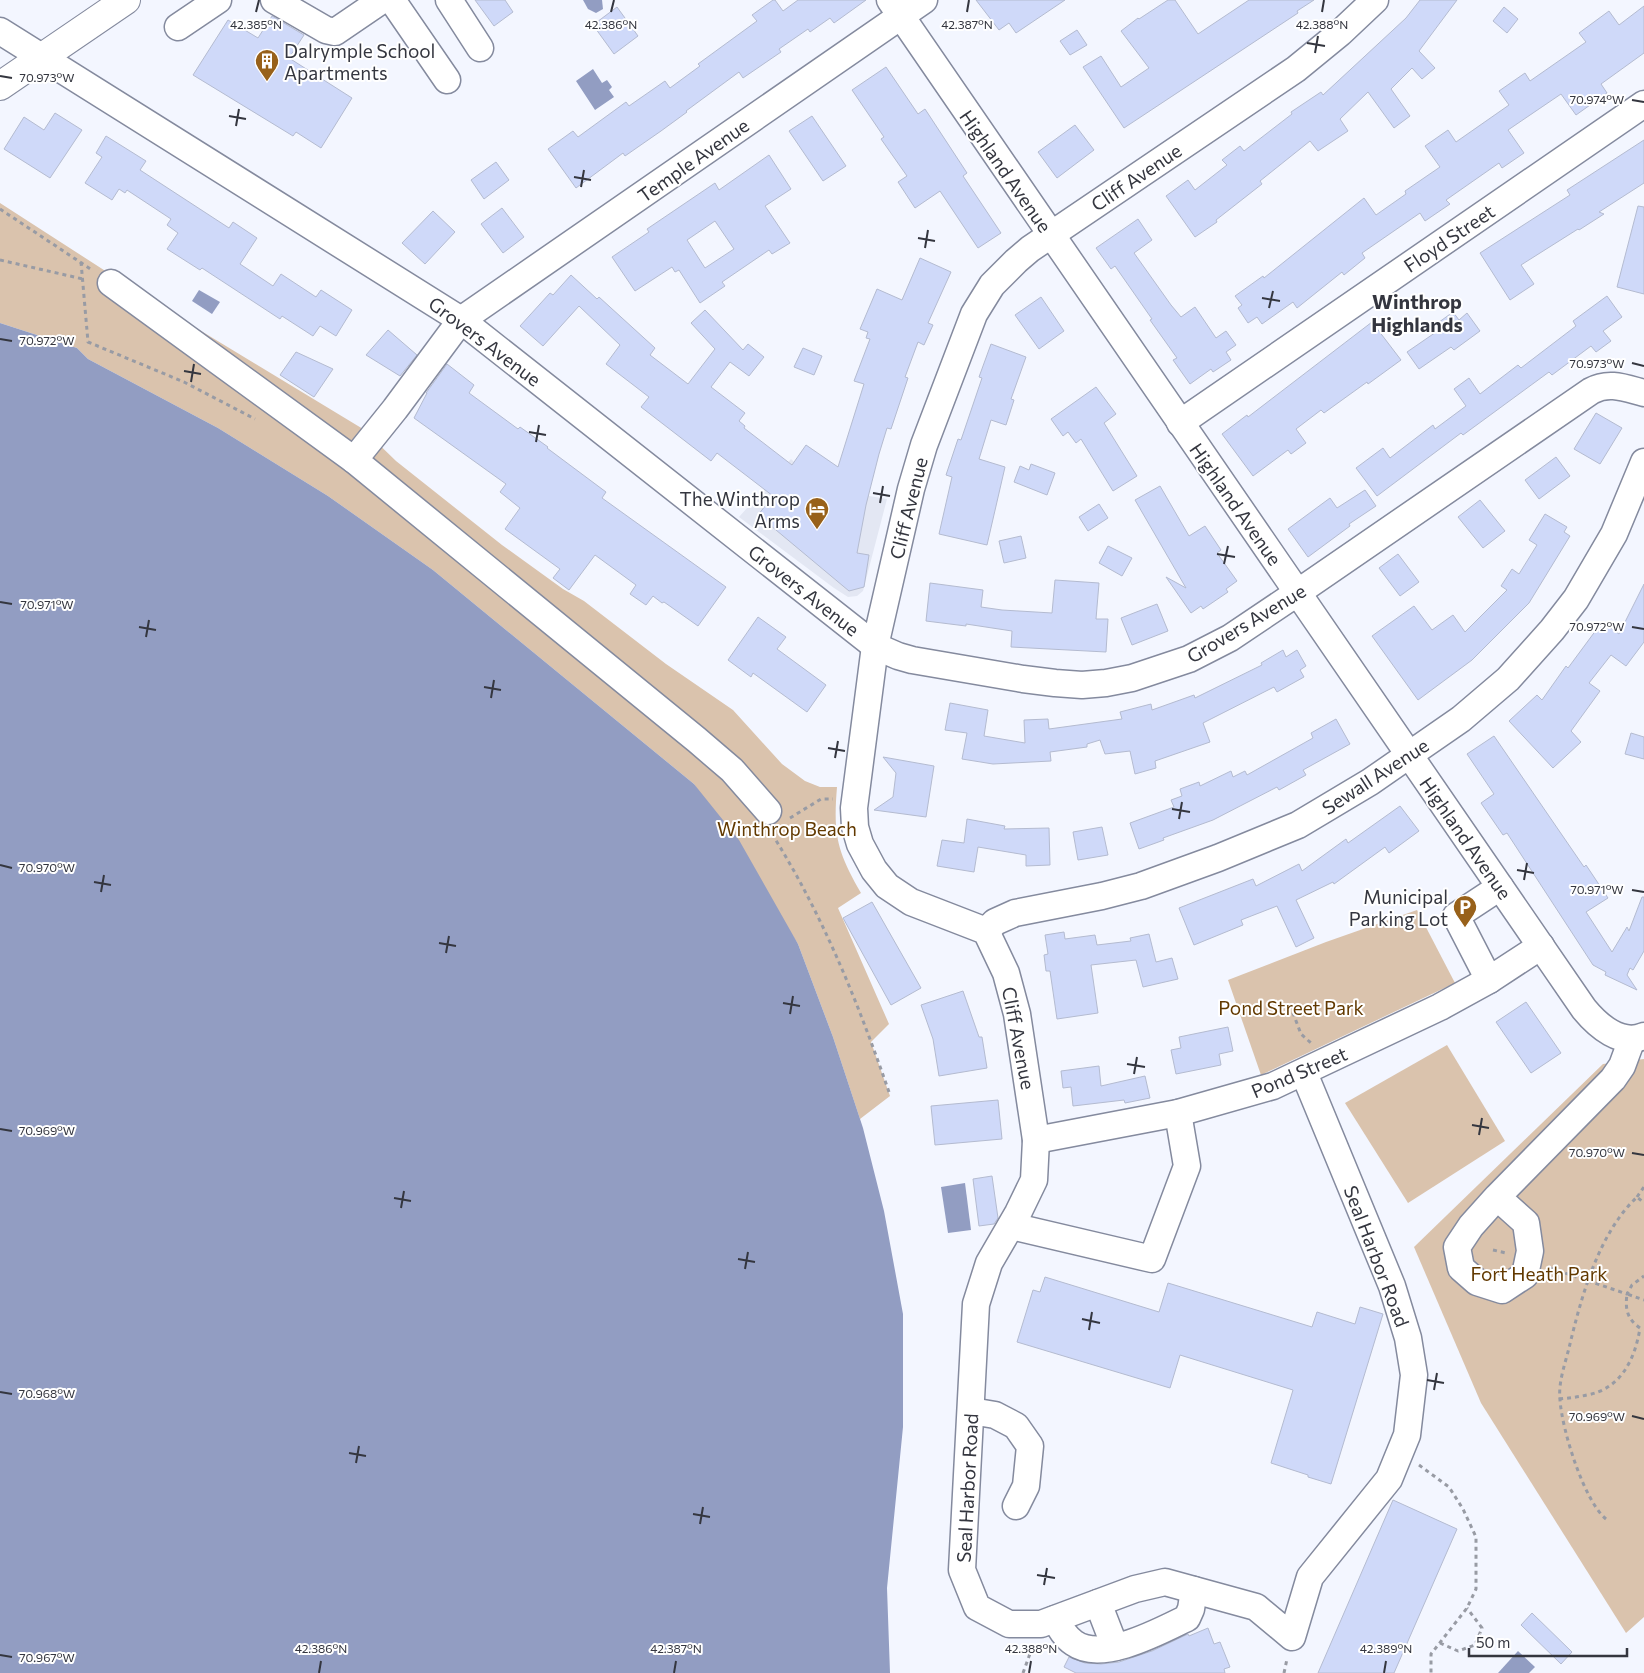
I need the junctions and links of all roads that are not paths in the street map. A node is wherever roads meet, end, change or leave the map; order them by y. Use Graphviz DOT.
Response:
graph roads {
  1 [pos="126,0"];
  2 [pos="218,0"];
  3 [pos="274,0"];
  4 [pos="382,0"];
  5 [pos="392,0"];
  6 [pos="449,0"];
  7 [pos="924,0"];
  8 [pos="1375,0"];
  9 [pos="895,8"];
  10 [pos="178,27"];
  11 [pos="0,31"];
  12 [pos="480,48"];
  13 [pos="42,58"];
  14 [pos="447,80"];
  15 [pos="0,86"];
  16 [pos="1644,104"];
  17 [pos="1051,235"];
  18 [pos="110,283"];
  19 [pos="461,320"];
  20 [pos="1644,393"];
  21 [pos="1180,423"];
  22 [pos="354,460"];
  23 [pos="1644,462"];
  24 [pos="1297,593"];
  25 [pos="875,646"];
  26 [pos="1409,755"];
  27 [pos="774,820"];
  28 [pos="1500,887"];
  29 [pos="986,930"];
  30 [pos="1541,946"];
  31 [pos="1489,980"];
  32 [pos="1638,1038"];
  33 [pos="1304,1073"];
  34 [pos="1178,1113"];
  35 [pos="1036,1140"];
  36 [pos="1497,1196"];
  37 [pos="1011,1226"];
  38 [pos="971,1411"];
  39 [pos="1016,1506"];
  40 [pos="1194,1590"];
  41 [pos="1098,1603"];
  42 [pos="1055,1619"];
  43 [pos="1115,1647"];
  1 -- 13 [label="main road"];
  2 -- 10 [label="street"];
  3 -- 4 [label="street"];
  5 -- 14 [label="street"];
  6 -- 12 [label="street"];
  7 -- 9 [label="street, Temple Avenue"];
  8 -- 17 [label="street, Cliff Avenue"];
  9 -- 17 [label="street, Highland Avenue"];
  9 -- 19 [label="street, Temple Avenue"];
  11 -- 13 [label="street, Grovers Avenue"];
  13 -- 15 [label="main road"];
  13 -- 19 [label="street, Grovers Avenue"];
  16 -- 21 [label="street, Floyd Street"];
  17 -- 21 [label="street, Highland Avenue"];
  17 -- 25 [label="street, Cliff Avenue"];
  18 -- 22 [label="street"];
  19 -- 22 [label="street, Temple Avenue"];
  19 -- 25 [label="street, Grovers Avenue"];
  20 -- 24 [label="street, Grovers Avenue"];
  21 -- 24 [label="street, Highland Avenue"];
  22 -- 27 [label="street"];
  23 -- 26 [label="street, Sewall Avenue"];
  24 -- 25 [label="street, Grovers Avenue"];
  24 -- 26 [label="street, Highland Avenue"];
  25 -- 29 [label="street, Cliff Avenue"];
  26 -- 28 [label="street, Highland Avenue"];
  26 -- 29 [label="street, Sewall Avenue"];
  28 -- 30 [label="street, Highland Avenue"];
  28 -- 31 [label="street"];
  29 -- 35 [label="street, Cliff Avenue"];
  30 -- 31 [label="street, Pond Street"];
  30 -- 32 [label="street, Highland Avenue"];
  31 -- 33 [label="street, Pond Street"];
  32 -- 36 [label="street"];
  33 -- 34 [label="street, Pond Street"];
  33 -- 40 [label="street, Seal Harbor Road"];
  34 -- 35 [label="street, Pond Street"];
  34 -- 37 [label="street"];
  35 -- 37 [label="street, Seal Harbor Road"];
  37 -- 38 [label="street, Seal Harbor Road"];
  38 -- 39 [label="street"];
  38 -- 42 [label="street, Seal Harbor Road"];
  40 -- 41 [label="street, Seal Harbor Road"];
  40 -- 43 [label="street"];
  41 -- 42 [label="street, Seal Harbor Road"];
  41 -- 43 [label="street"];
  42 -- 43 [label="street"];
}
